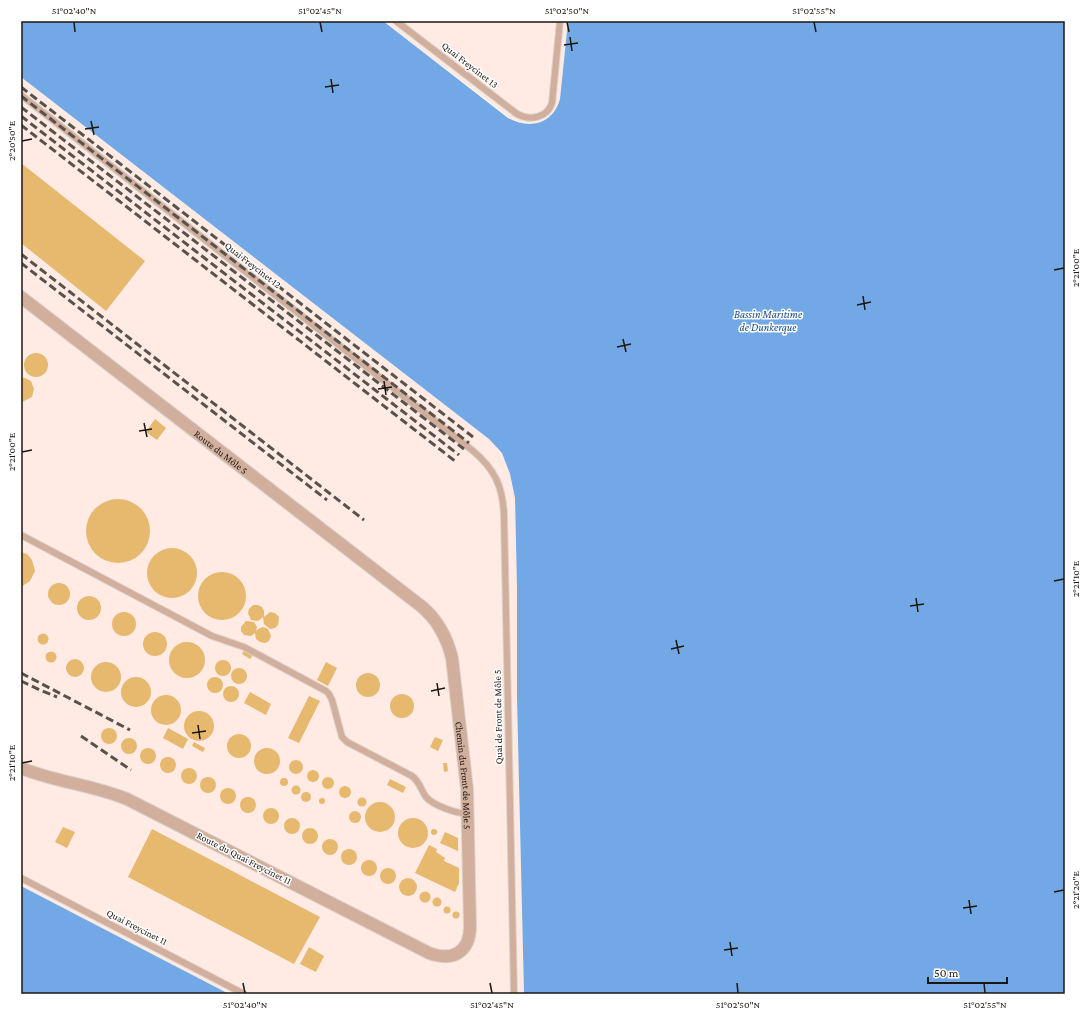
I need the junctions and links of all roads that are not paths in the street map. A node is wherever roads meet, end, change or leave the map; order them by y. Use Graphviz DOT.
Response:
graph roads {
  1 [pos="396,21"];
  2 [pos="560,21"];
  3 [pos="21,95"];
  4 [pos="21,297"];
  5 [pos="472,450"];
  6 [pos="21,535"];
  7 [pos="421,606"];
  8 [pos="21,768"];
  9 [pos="467,814"];
  10 [pos="21,878"];
  11 [pos="461,951"];
  12 [pos="244,994"];
  13 [pos="514,994"];
  1 -- 2 [label="lane, Quai Freycinet 13"];
  3 -- 5 [label="lane, Quai Freycinet 12"];
  4 -- 7 [label="street, Route du Môle 5"];
  5 -- 13 [label="lane, Quai de Front de Môle 5"];
  6 -- 9 [label="lane"];
  7 -- 9 [label="street, Chemin du Front de Môle 5"];
  8 -- 11 [label="street, Route du Quai Freycinet 11"];
  9 -- 11 [label="street, Chemin du Front de Môle 5"];
  10 -- 12 [label="lane, Quai Freycinet 11"];
}
